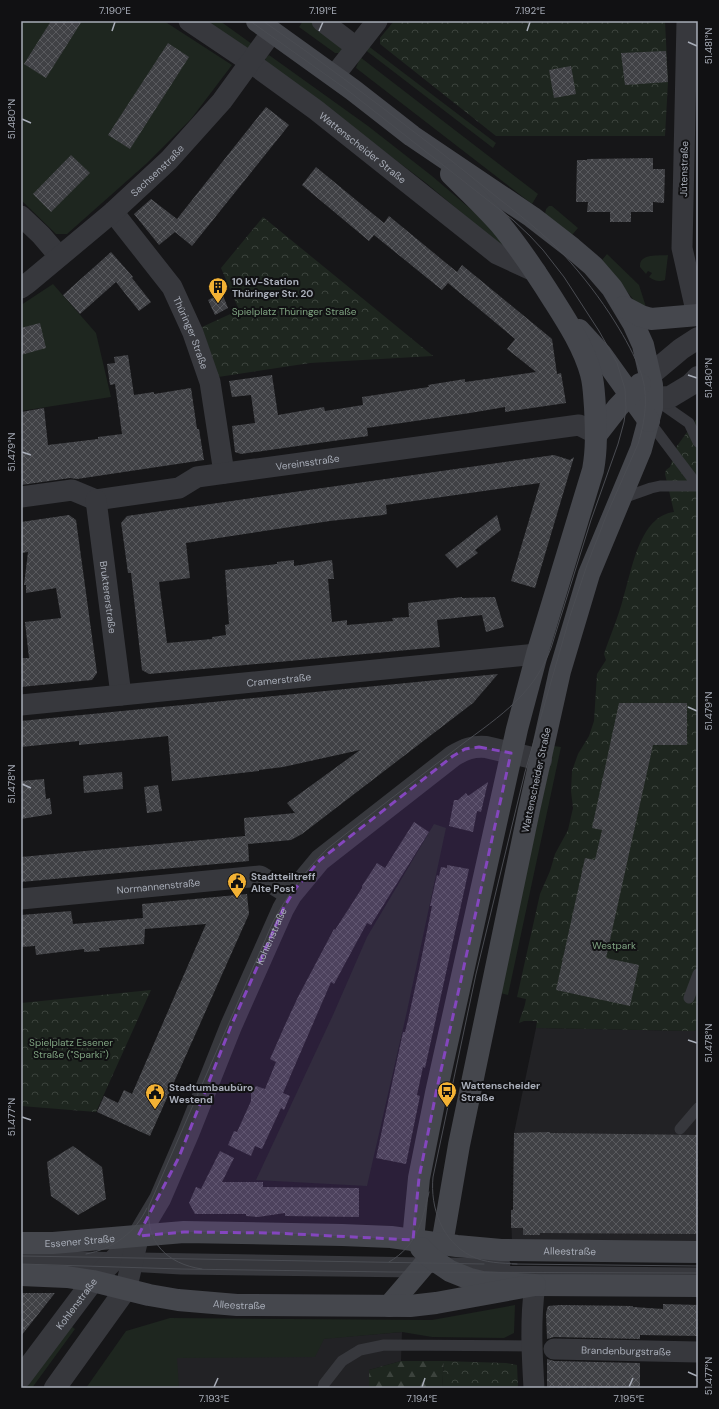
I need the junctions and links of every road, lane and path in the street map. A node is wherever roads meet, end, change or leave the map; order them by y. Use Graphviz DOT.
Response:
graph roads {
  1 [pos="189,21"];
  2 [pos="322,21"];
  3 [pos="377,21"];
  4 [pos="687,21"];
  5 [pos="264,26"];
  6 [pos="356,47"];
  7 [pos="250,62"];
  8 [pos="334,76"];
  9 [pos="412,136"];
  10 [pos="112,212"];
  11 [pos="21,216"];
  12 [pos="59,256"];
  13 [pos="536,272"];
  14 [pos="21,288"];
  15 [pos="624,307"];
  16 [pos="562,313"];
  17 [pos="698,315"];
  18 [pos="698,338"];
  19 [pos="650,375"];
  20 [pos="698,377"];
  21 [pos="630,394"];
  22 [pos="652,398"];
  23 [pos="649,420"];
  24 [pos="597,434"];
  25 [pos="698,442"];
  26 [pos="224,473"];
  27 [pos="698,486"];
  28 [pos="21,497"];
  29 [pos="96,500"];
  30 [pos="619,500"];
  31 [pos="537,654"];
  32 [pos="121,695"];
  33 [pos="21,705"];
  34 [pos="511,753"];
  35 [pos="541,760"];
  36 [pos="291,895"];
  37 [pos="21,899"];
  38 [pos="698,974"];
  39 [pos="689,998"];
  40 [pos="698,1108"];
  41 [pos="680,1129"];
  42 [pos="138,1236"];
  43 [pos="413,1240"];
  44 [pos="21,1243"];
  45 [pos="698,1252"];
  46 [pos="21,1256"];
  47 [pos="435,1262"];
  48 [pos="21,1264"];
  49 [pos="116,1266"];
  50 [pos="698,1266"];
  51 [pos="698,1273"];
  52 [pos="21,1275"];
  53 [pos="535,1285"];
  54 [pos="698,1286"];
  55 [pos="126,1289"];
  56 [pos="389,1306"];
  57 [pos="532,1346"];
  58 [pos="554,1349"];
  59 [pos="698,1352"];
  60 [pos="21,1377"];
  61 [pos="54,1388"];
  62 [pos="323,1388"];
  63 [pos="534,1388"];
  1 -- 7 [label="street, Wattenscheider Straße"];
  2 -- 6 [label="street"];
  3 -- 6 [label="street"];
  4 -- 17 [label="street, Jütenstraße"];
  5 -- 7 [label="street, Sachsenstraße"];
  5 -- 8 [label="main road, Wattenscheider Straße"];
  6 -- 8 [label="street"];
  7 -- 10 [label="street, Sachsenstraße"];
  7 -- 13 [label="street, Wattenscheider Straße"];
  8 -- 9 [label="main road, Wattenscheider Straße"];
  9 -- 13 [label="main road, Wattenscheider Straße"];
  9 -- 15 [label="main road, Wattenscheider Straße"];
  10 -- 12 [label="street, Sachsenstraße"];
  10 -- 26 [label="street, Thüringer Straße"];
  11 -- 12 [label="street"];
  12 -- 14 [label="street, Sachsenstraße"];
  13 -- 16 [label="main road, Wattenscheider Straße"];
  15 -- 17 [label="main road"];
  15 -- 19 [label="main road, Wattenscheider Straße"];
  16 -- 21 [label="main road, Wattenscheider Straße"];
  16 -- 24 [label="main road, Wattenscheider Straße"];
  18 -- 19 [label="street"];
  19 -- 21 [label="main road"];
  19 -- 22 [label="main road, Wattenscheider Straße"];
  20 -- 22 [label="street"];
  21 -- 22 [label="main road"];
  21 -- 23 [label="main road, Wattenscheider Straße"];
  21 -- 24 [label="main road"];
  22 -- 23 [label="main road, Wattenscheider Straße"];
  22 -- 25 [label="lane"];
  23 -- 27 [label="lane"];
  23 -- 30 [label="main road, Wattenscheider Straße"];
  24 -- 26 [label="street, Vereinsstraße"];
  24 -- 31 [label="main road, Wattenscheider Straße"];
  26 -- 29 [label="street, Vereinsstraße"];
  27 -- 30 [label="lane"];
  28 -- 29 [label="street"];
  29 -- 32 [label="street, Bruktererstraße"];
  30 -- 35 [label="main road, Wattenscheider Straße"];
  31 -- 32 [label="street, Cramerstraße"];
  31 -- 34 [label="main road, Wattenscheider Straße"];
  32 -- 33 [label="street, Cramerstraße"];
  34 -- 35 [label="street, Kohlenstraße"];
  34 -- 36 [label="street, Kohlenstraße"];
  34 -- 43 [label="main road, Wattenscheider Straße"];
  35 -- 47 [label="main road, Wattenscheider Straße"];
  36 -- 37 [label="street, Normannenstraße"];
  36 -- 42 [label="street, Kohlenstraße"];
  38 -- 39 [label="lane"];
  40 -- 41 [label="lane"];
  42 -- 43 [label="main road, Alleestraße"];
  42 -- 44 [label="main road, Essener Straße"];
  42 -- 49 [label="street, Kohlenstraße"];
  43 -- 47 [label="main road, Alleestraße"];
  45 -- 47 [label="main road, Alleestraße"];
  46 -- 49 [label="lane"];
  47 -- 49 [label="lane"];
  47 -- 50 [label="lane"];
  47 -- 51 [label="lane"];
  47 -- 53 [label="main road, Alleestraße"];
  47 -- 56 [label="main road"];
  48 -- 49 [label="lane"];
  49 -- 52 [label="main road"];
  49 -- 55 [label="main road, Alleestraße"];
  49 -- 55 [label="street"];
  49 -- 60 [label="street, Kohlenstraße"];
  53 -- 54 [label="main road, Alleestraße"];
  53 -- 56 [label="main road, Alleestraße"];
  53 -- 57 [label="street"];
  55 -- 56 [label="main road, Alleestraße"];
  55 -- 61 [label="street"];
  57 -- 62 [label="lane"];
  57 -- 63 [label="street"];
  58 -- 59 [label="street, Brandenburgstraße"];
}
